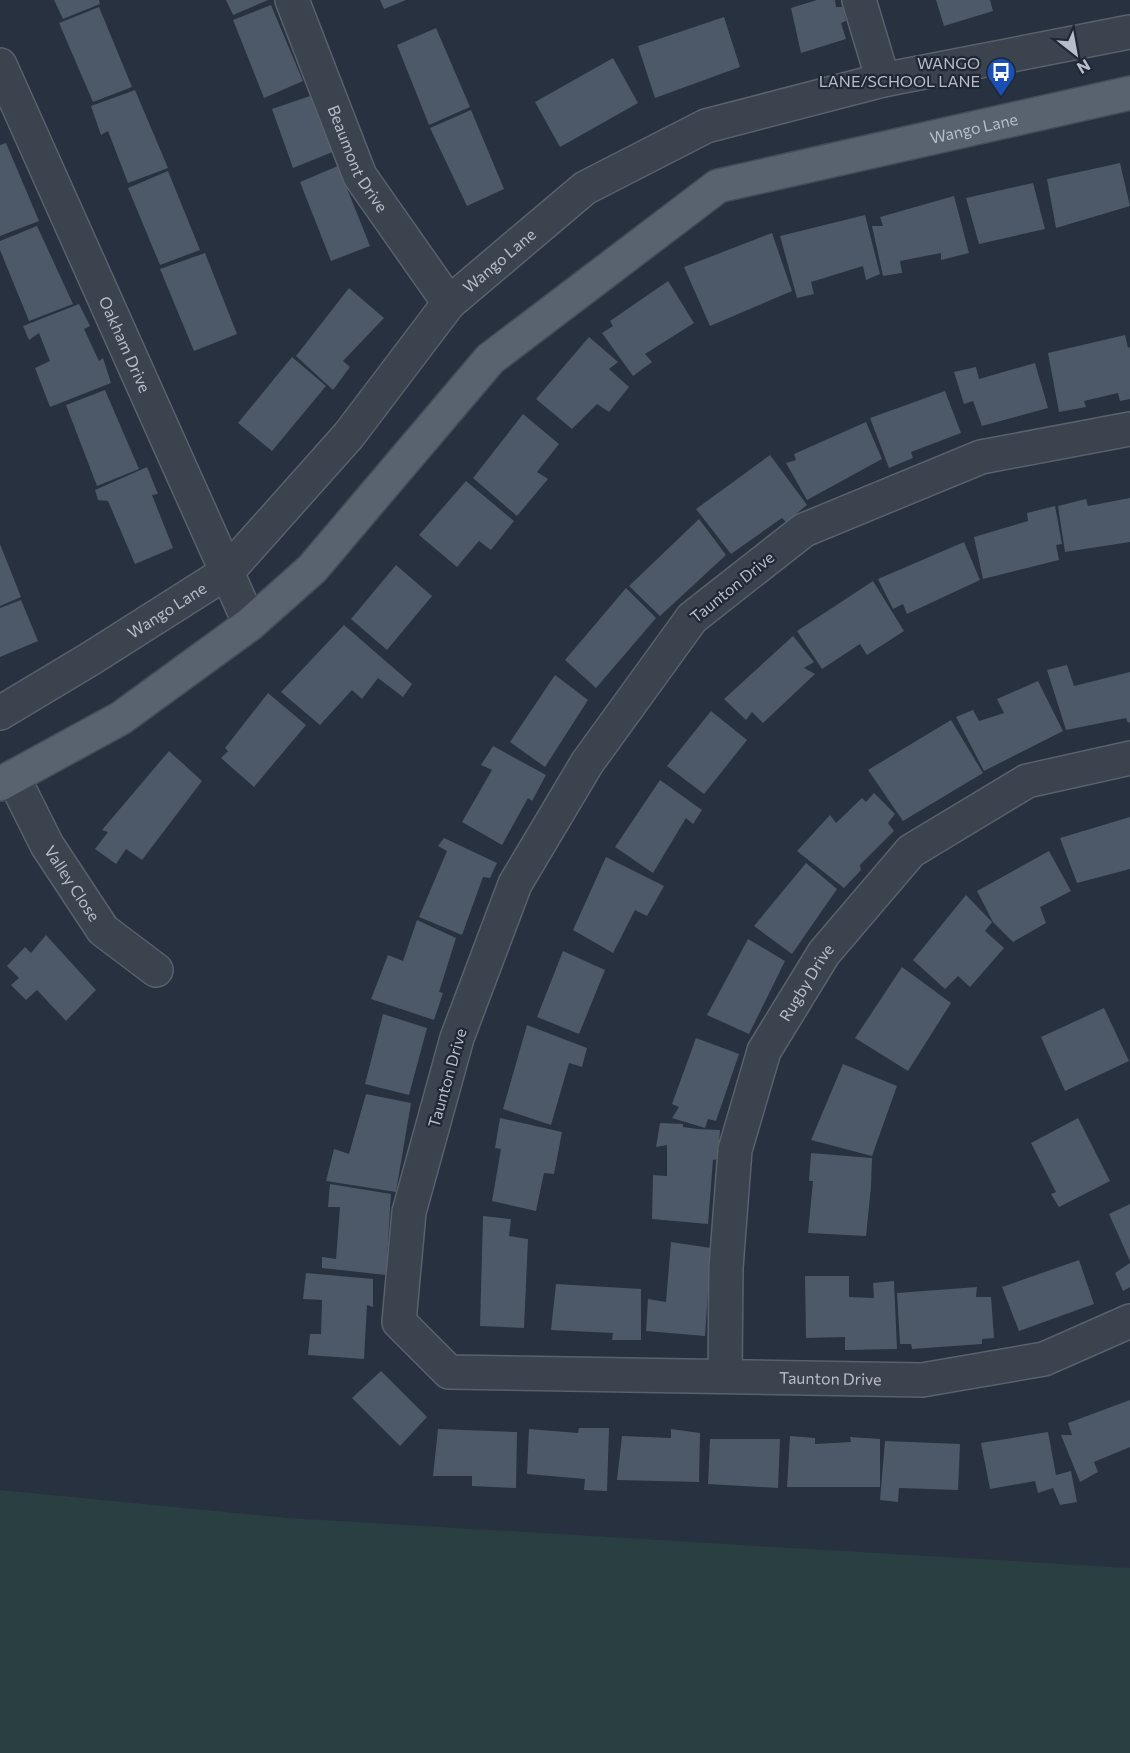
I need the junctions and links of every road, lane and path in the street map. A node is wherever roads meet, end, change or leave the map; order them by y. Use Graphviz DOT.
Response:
graph roads {
  1 [pos="292,0"];
  2 [pos="860,0"];
  3 [pos="1130,32"];
  4 [pos="0,65"];
  5 [pos="883,80"];
  6 [pos="1130,93"];
  7 [pos="449,303"];
  8 [pos="1130,429"];
  9 [pos="227,572"];
  10 [pos="250,624"];
  11 [pos="0,713"];
  12 [pos="1130,758"];
  13 [pos="7,780"];
  14 [pos="156,970"];
  15 [pos="1130,1321"];
  16 [pos="725,1376"];
  1 -- 7 [label="street, Beaumont Drive"];
  2 -- 5 [label="street"];
  3 -- 5 [label="street, Wango Lane"];
  4 -- 9 [label="street, Oakham Drive"];
  5 -- 7 [label="street, Wango Lane"];
  6 -- 10 [label="main road, Wango Lane"];
  7 -- 9 [label="street, Wango Lane"];
  8 -- 16 [label="street, Taunton Drive"];
  9 -- 10 [label="street, Oakham Drive"];
  9 -- 11 [label="street, Wango Lane"];
  10 -- 13 [label="main road, Wango Lane"];
  12 -- 16 [label="street, Rugby Drive"];
  13 -- 14 [label="street, Valley Close"];
  15 -- 16 [label="street, Taunton Drive"];
}
